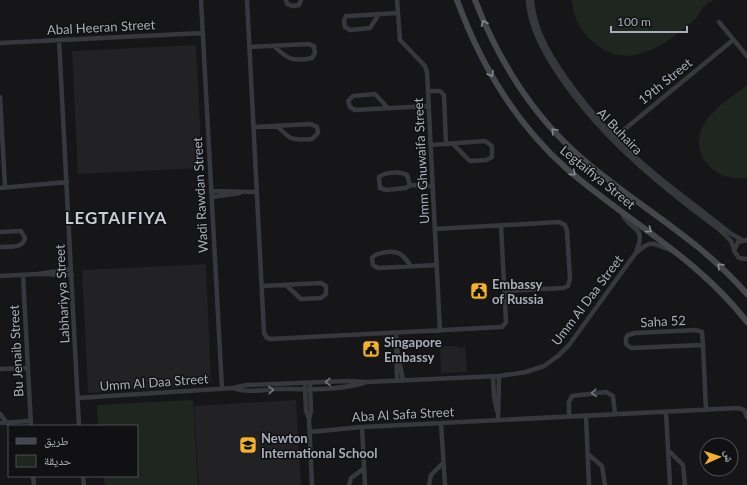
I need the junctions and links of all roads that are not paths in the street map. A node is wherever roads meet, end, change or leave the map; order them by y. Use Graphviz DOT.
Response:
graph roads {
  1 [pos="202,0"];
  2 [pos="247,0"];
  3 [pos="286,0"];
  4 [pos="301,0"];
  5 [pos="397,0"];
  6 [pos="457,0"];
  7 [pos="475,0"];
  8 [pos="528,0"];
  9 [pos="532,0"];
  10 [pos="379,14"];
  11 [pos="398,14"];
  12 [pos="719,22"];
  13 [pos="203,33"];
  14 [pos="59,40"];
  15 [pos="733,40"];
  16 [pos="0,43"];
  17 [pos="274,46"];
  18 [pos="250,47"];
  19 [pos="545,49"];
  20 [pos="747,56"];
  21 [pos="428,91"];
  22 [pos="0,98"];
  23 [pos="429,106"];
  24 [pos="0,108"];
  25 [pos="388,108"];
  26 [pos="278,126"];
  27 [pos="254,127"];
  28 [pos="613,138"];
  29 [pos="446,144"];
  30 [pos="453,144"];
  31 [pos="431,145"];
  32 [pos="67,182"];
  33 [pos="410,185"];
  34 [pos="433,186"];
  35 [pos="2,187"];
  36 [pos="258,192"];
  37 [pos="212,194"];
  38 [pos="622,211"];
  39 [pos="501,225"];
  40 [pos="717,226"];
  41 [pos="435,229"];
  42 [pos="0,232"];
  43 [pos="745,240"];
  44 [pos="0,247"];
  45 [pos="734,249"];
  46 [pos="675,250"];
  47 [pos="635,254"];
  48 [pos="746,260"];
  49 [pos="437,265"];
  50 [pos="411,266"];
  51 [pos="71,269"];
  52 [pos="38,274"];
  53 [pos="23,275"];
  54 [pos="72,275"];
  55 [pos="0,276"];
  56 [pos="286,285"];
  57 [pos="262,286"];
  58 [pos="505,292"];
  59 [pos="747,294"];
  60 [pos="747,322"];
  61 [pos="440,331"];
  62 [pos="396,333"];
  63 [pos="703,344"];
  64 [pos="397,348"];
  65 [pos="28,368"];
  66 [pos="0,369"];
  67 [pos="493,376"];
  68 [pos="499,376"];
  69 [pos="397,381"];
  70 [pos="402,381"];
  71 [pos="308,386"];
  72 [pos="222,389"];
  73 [pos="78,398"];
  74 [pos="706,410"];
  75 [pos="497,412"];
  76 [pos="666,412"];
  77 [pos="0,414"];
  78 [pos="615,414"];
  79 [pos="586,416"];
  80 [pos="569,417"];
  81 [pos="747,417"];
  82 [pos="498,420"];
  83 [pos="0,423"];
  84 [pos="8,423"];
  85 [pos="441,423"];
  86 [pos="31,424"];
  87 [pos="79,425"];
  88 [pos="362,427"];
  89 [pos="310,432"];
  90 [pos="668,450"];
  91 [pos="588,454"];
  92 [pos="443,463"];
  93 [pos="364,469"];
  94 [pos="312,485"];
  95 [pos="349,485"];
  96 [pos="364,485"];
  97 [pos="429,485"];
  98 [pos="445,485"];
  99 [pos="589,485"];
  100 [pos="605,485"];
  101 [pos="670,485"];
  102 [pos="685,485"];
  1 -- 13 [label="street, Wadi Rawdan Street"];
  2 -- 18 [label="street"];
  3 -- 4 [label="street"];
  5 -- 11 [label="street, Umm Ghuwaifa Street"];
  6 -- 38 [label="street, Legtaifiya Street, one-way"];
  59 -- 7 [label="street, Legtaifiya Street, one-way"];
  8 -- 19 [label="street, Al Buhaira"];
  9 -- 19 [label="street, Al Buhaira"];
  10 -- 10 [label="street"];
  10 -- 11 [label="street"];
  11 -- 21 [label="street, Umm Ghuwaifa Street"];
  12 -- 15 [label="street"];
  13 -- 14 [label="street, Abal Heeran Street"];
  13 -- 37 [label="street, Wadi Rawdan Street"];
  14 -- 16 [label="street, Abal Heeran Street"];
  14 -- 32 [label="street, Labhariyya Street"];
  15 -- 20 [label="street"];
  15 -- 28 [label="street, 19th Street"];
  17 -- 17 [label="street"];
  17 -- 18 [label="street"];
  18 -- 27 [label="street"];
  19 -- 28 [label="street, Al Buhaira"];
  21 -- 23 [label="street, Umm Ghuwaifa Street"];
  21 -- 29 [label="street"];
  22 -- 24 [label="street"];
  23 -- 25 [label="street"];
  23 -- 31 [label="street, Umm Ghuwaifa Street"];
  24 -- 35 [label="street"];
  25 -- 25 [label="street"];
  26 -- 26 [label="street"];
  26 -- 27 [label="street"];
  27 -- 36 [label="street"];
  28 -- 40 [label="street, Al Buhaira"];
  29 -- 30 [label="street"];
  29 -- 31 [label="street"];
  30 -- 30 [label="street"];
  31 -- 34 [label="street, Umm Ghuwaifa Street"];
  32 -- 35 [label="street"];
  32 -- 51 [label="street, Labhariyya Street"];
  33 -- 33 [label="street"];
  33 -- 34 [label="street"];
  34 -- 41 [label="street, Umm Ghuwaifa Street"];
  36 -- 37 [label="street"];
  36 -- 57 [label="street"];
  37 -- 72 [label="street, Wadi Rawdan Street"];
  38 -- 46 [label="street, Legtaifiya Street, one-way"];
  38 -- 47 [label="street, Umm Al Daa Street"];
  39 -- 41 [label="street"];
  39 -- 58 [label="street"];
  39 -- 58 [label="street"];
  40 -- 43 [label="street, Al Buhaira"];
  40 -- 45 [label="street, Al Buhaira"];
  41 -- 49 [label="street, Umm Ghuwaifa Street"];
  42 -- 44 [label="street"];
  43 -- 45 [label="street, Al Buhaira"];
  45 -- 48 [label="street, Al Buhaira"];
  46 -- 47 [label="street, Umm Al Daa Street"];
  46 -- 60 [label="street, Legtaifiya Street"];
  47 -- 68 [label="street, Umm Al Daa Street"];
  49 -- 50 [label="street"];
  49 -- 61 [label="street, Umm Ghuwaifa Street"];
  50 -- 50 [label="street"];
  51 -- 52 [label="street"];
  51 -- 54 [label="street, Labhariyya Street"];
  52 -- 53 [label="street"];
  52 -- 54 [label="street"];
  53 -- 55 [label="street"];
  53 -- 65 [label="street, Bu Jenaib Street"];
  54 -- 73 [label="street, Labhariyya Street"];
  56 -- 56 [label="street"];
  56 -- 57 [label="street"];
  57 -- 62 [label="street"];
  58 -- 61 [label="street"];
  61 -- 62 [label="street"];
  62 -- 64 [label="street"];
  63 -- 63 [label="street, Saha 52"];
  63 -- 74 [label="street"];
  64 -- 69 [label="street"];
  64 -- 70 [label="street"];
  65 -- 66 [label="street"];
  65 -- 86 [label="street, Bu Jenaib Street"];
  67 -- 68 [label="street, Umm Al Daa Street"];
  67 -- 70 [label="street, Umm Al Daa Street"];
  67 -- 75 [label="street"];
  68 -- 75 [label="street"];
  69 -- 70 [label="street, Umm Al Daa Street"];
  69 -- 71 [label="street, Umm Al Daa Street"];
  71 -- 72 [label="street, Umm Al Daa Street"];
  71 -- 89 [label="street"];
  72 -- 73 [label="street, Umm Al Daa Street"];
  73 -- 87 [label="street, Labhariyya Street"];
  74 -- 76 [label="street, Aba Al Safa Street"];
  74 -- 81 [label="street, Aba Al Safa Street"];
  75 -- 82 [label="street"];
  76 -- 78 [label="street, Aba Al Safa Street"];
  76 -- 90 [label="street"];
  77 -- 84 [label="street"];
  78 -- 79 [label="street, Aba Al Safa Street"];
  78 -- 80 [label="street, one-way"];
  79 -- 80 [label="street, Aba Al Safa Street"];
  79 -- 91 [label="street"];
  80 -- 82 [label="street, Aba Al Safa Street"];
  82 -- 85 [label="street, Aba Al Safa Street"];
  83 -- 84 [label="street"];
  84 -- 86 [label="street"];
  85 -- 88 [label="street, Aba Al Safa Street"];
  85 -- 92 [label="street"];
  88 -- 89 [label="street, Aba Al Safa Street"];
  88 -- 93 [label="street"];
  89 -- 94 [label="street"];
  90 -- 101 [label="street"];
  90 -- 102 [label="street"];
  91 -- 99 [label="street"];
  91 -- 100 [label="street"];
  92 -- 97 [label="street"];
  92 -- 98 [label="street"];
  93 -- 95 [label="street"];
  93 -- 96 [label="street"];
}
